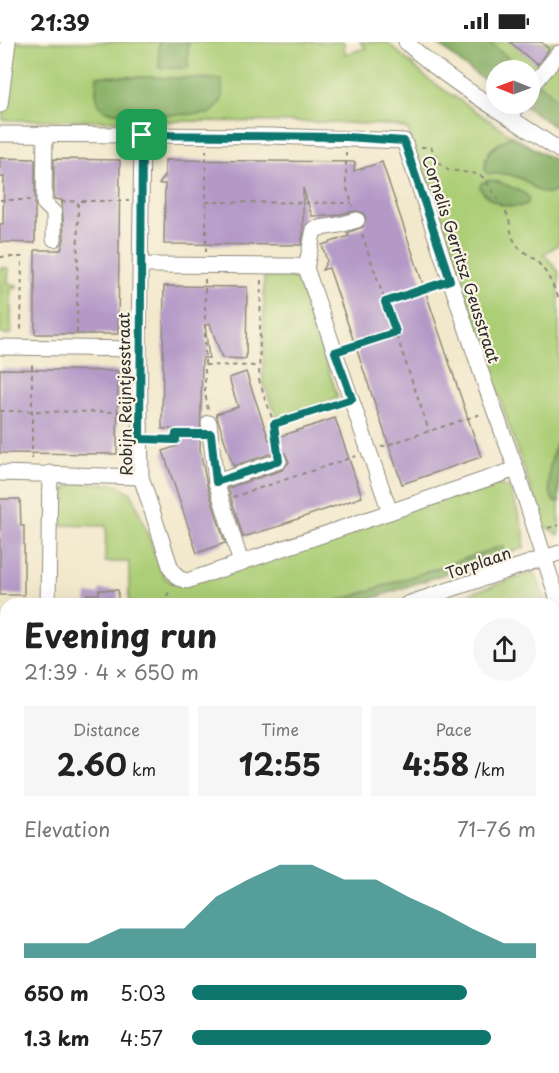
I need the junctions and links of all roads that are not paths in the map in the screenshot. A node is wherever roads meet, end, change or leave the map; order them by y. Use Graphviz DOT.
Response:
graph roads {
  1 [pos="8,42"];
  2 [pos="406,42"];
  3 [pos="559,53"];
  4 [pos="540,77"];
  5 [pos="486,95"];
  6 [pos="0,105"];
  7 [pos="518,114"];
  8 [pos="0,134"];
  9 [pos="45,135"];
  10 [pos="142,135"];
  11 [pos="559,150"];
  12 [pos="357,220"];
  13 [pos="54,239"];
  14 [pos="141,265"];
  15 [pos="306,268"];
  16 [pos="0,347"];
  17 [pos="140,349"];
  18 [pos="210,428"];
  19 [pos="279,461"];
  20 [pos="516,469"];
  21 [pos="0,473"];
  22 [pos="50,473"];
  23 [pos="141,477"];
  24 [pos="216,482"];
  25 [pos="390,512"];
  26 [pos="559,553"];
  27 [pos="544,558"];
  28 [pos="241,562"];
  29 [pos="48,598"];
  30 [pos="426,598"];
  31 [pos="557,598"];
  1 -- 6 [label="street"];
  2 -- 5 [label="street"];
  3 -- 4 [label="street"];
  7 -- 11 [label="street"];
  8 -- 9 [label="street, Cornelis Gerritsz Geusstraat"];
  9 -- 10 [label="street, Cornelis Gerritsz Geusstraat"];
  9 -- 13 [label="street"];
  10 -- 14 [label="street, Robijn Reijntjesstraat"];
  10 -- 20 [label="street, Cornelis Gerritsz Geusstraat"];
  12 -- 15 [label="street"];
  14 -- 15 [label="street"];
  14 -- 17 [label="street, Robijn Reijntjesstraat"];
  15 -- 25 [label="street"];
  16 -- 17 [label="street"];
  17 -- 23 [label="street, Robijn Reijntjesstraat"];
  18 -- 24 [label="street"];
  19 -- 24 [label="street"];
  20 -- 25 [label="street"];
  20 -- 27 [label="street, Cornelis Gerritsz Geusstraat"];
  21 -- 22 [label="street"];
  22 -- 23 [label="street"];
  22 -- 29 [label="street"];
  23 -- 28 [label="street, Robijn Reijntjesstraat"];
  24 -- 28 [label="street"];
  25 -- 28 [label="street"];
  26 -- 27 [label="street, Torplaan"];
  27 -- 30 [label="street, Torplaan"];
  27 -- 31 [label="street, Cornelis Gerritsz Geusstraat"];
}
